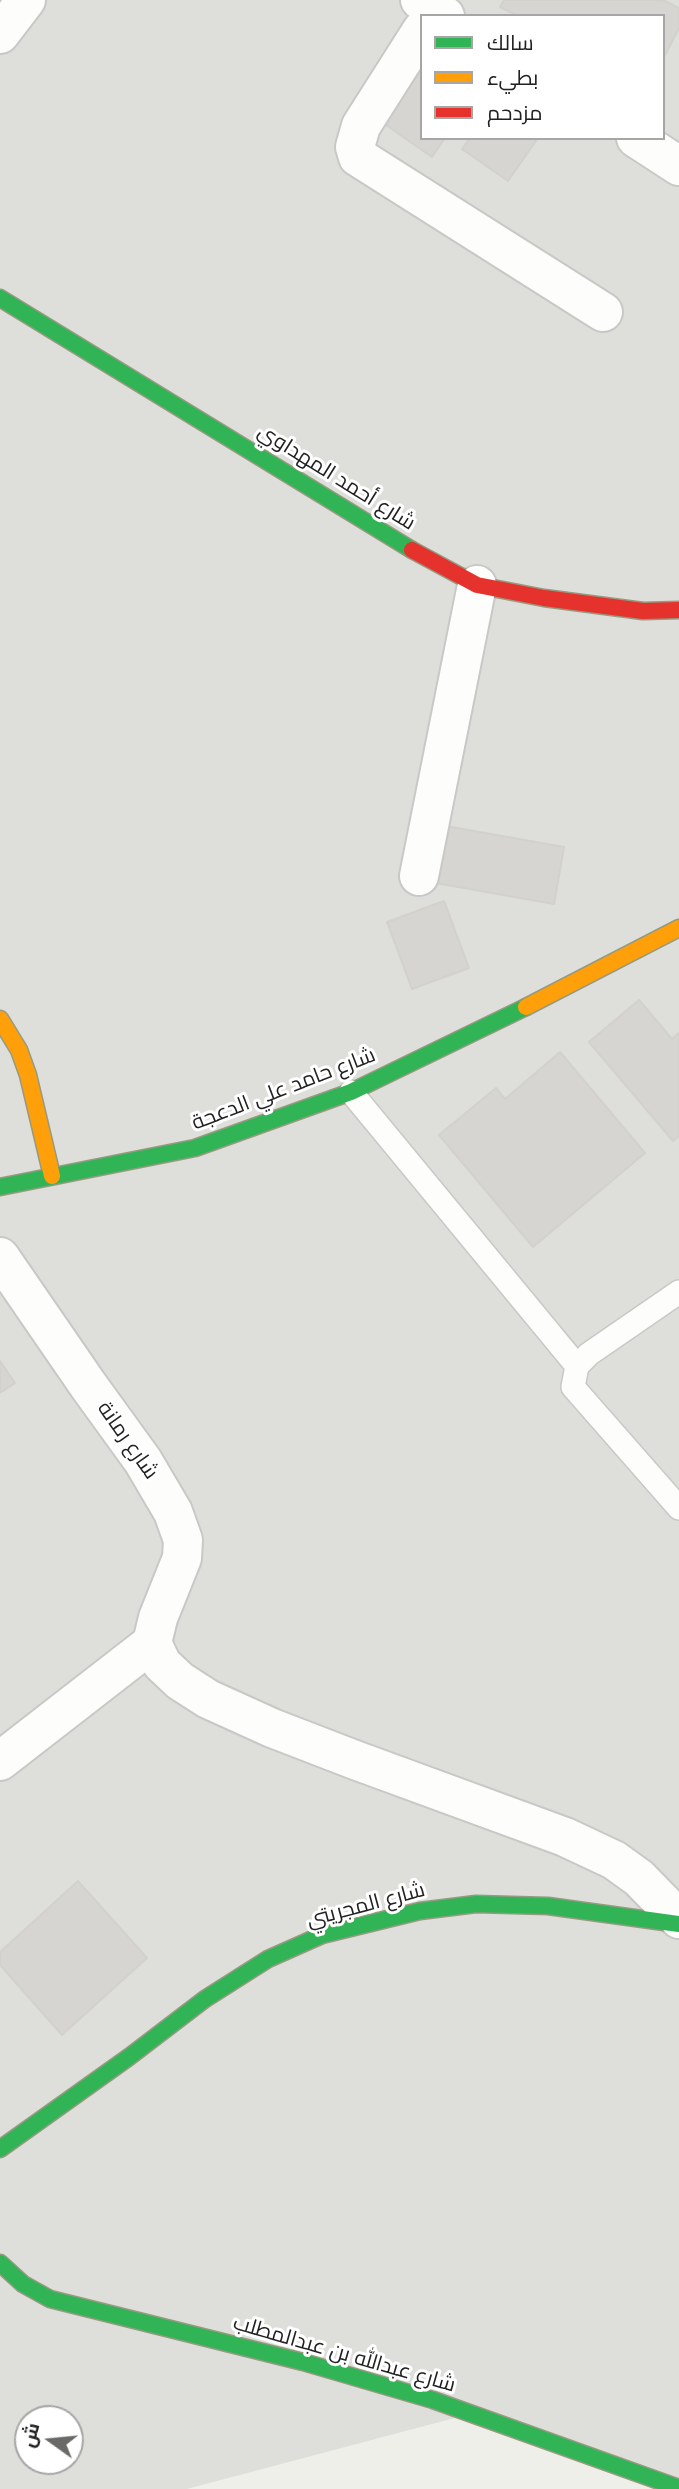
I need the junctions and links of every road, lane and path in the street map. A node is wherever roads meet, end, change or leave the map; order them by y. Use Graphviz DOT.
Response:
graph roads {
  1 [pos="26,0"];
  2 [pos="420,32"];
  3 [pos="0,34"];
  4 [pos="639,140"];
  5 [pos="679,166"];
  6 [pos="0,298"];
  7 [pos="603,312"];
  8 [pos="477,584"];
  9 [pos="679,610"];
  10 [pos="419,876"];
  11 [pos="679,928"];
  12 [pos="0,1019"];
  13 [pos="351,1092"];
  14 [pos="52,1176"];
  15 [pos="0,1187"];
  16 [pos="0,1256"];
  17 [pos="679,1292"];
  18 [pos="577,1366"];
  19 [pos="679,1508"];
  20 [pos="152,1643"];
  21 [pos="0,1761"];
  22 [pos="679,1922"];
  23 [pos="0,2149"];
  24 [pos="0,2263"];
  25 [pos="679,2488"];
  1 -- 3 [label="street"];
  2 -- 7 [label="street"];
  4 -- 5 [label="street"];
  6 -- 8 [label="street, شارع أحمد المهداوي"];
  8 -- 9 [label="street, شارع أحمد المهداوي"];
  8 -- 10 [label="street"];
  11 -- 13 [label="street, شارع حامد علي الدعجة"];
  12 -- 14 [label="street"];
  13 -- 14 [label="street, شارع حامد علي الدعجة"];
  13 -- 18 [label="lane"];
  14 -- 15 [label="street, شارع حامد علي الدعجة"];
  16 -- 20 [label="street, شارع رمانة"];
  17 -- 18 [label="lane"];
  18 -- 19 [label="lane"];
  20 -- 21 [label="street"];
  20 -- 22 [label="street"];
  22 -- 23 [label="street, شارع المجريتي"];
  24 -- 25 [label="street, شارع عبدالله بن عبدالمطلب"];
}
